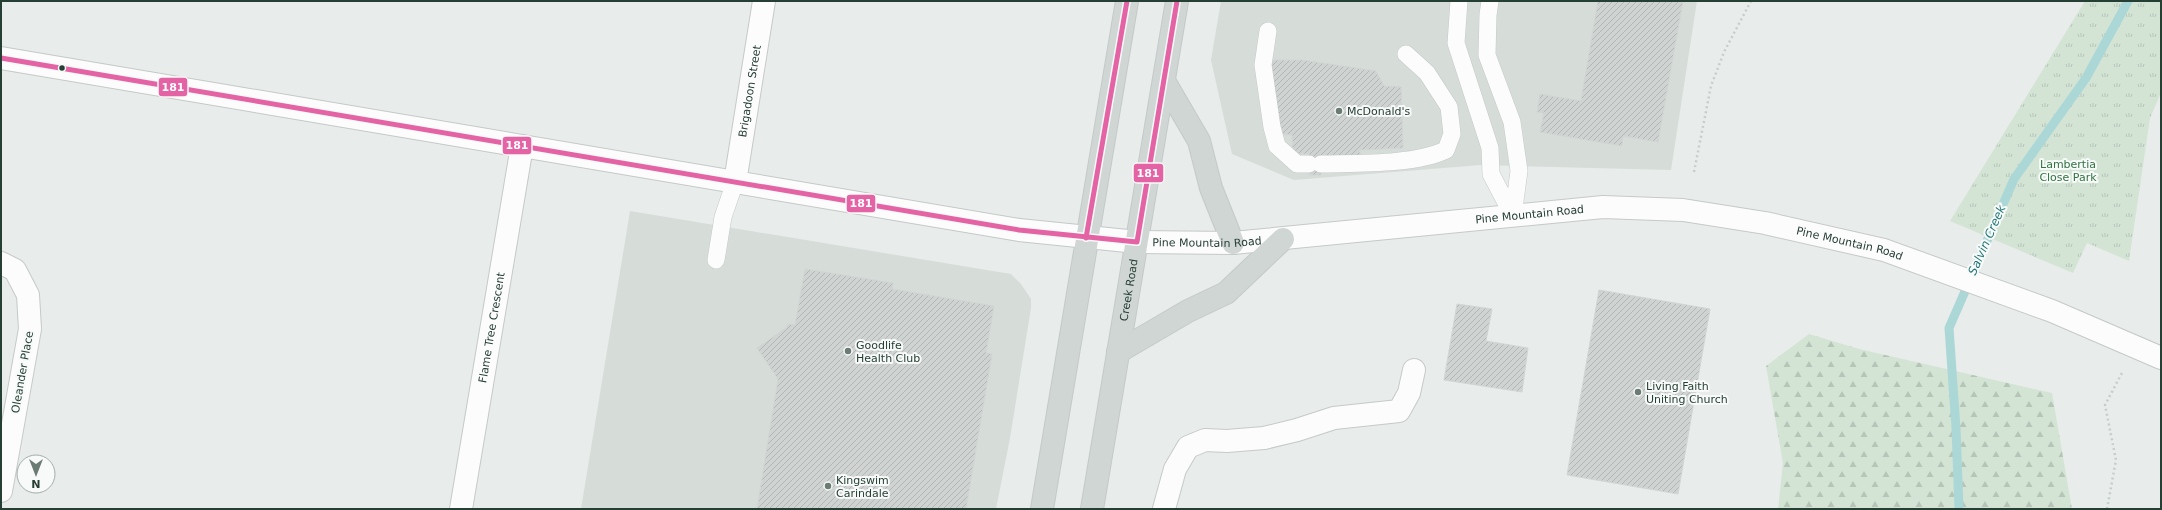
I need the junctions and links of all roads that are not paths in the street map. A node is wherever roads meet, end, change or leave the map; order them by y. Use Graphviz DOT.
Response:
graph roads {
  1 [pos="764,1"];
  2 [pos="1127,1"];
  3 [pos="1178,1"];
  4 [pos="1459,1"];
  5 [pos="1490,1"];
  6 [pos="1268,31"];
  7 [pos="1406,54"];
  8 [pos="1,58"];
  9 [pos="1164,81"];
  10 [pos="522,146"];
  11 [pos="735,182"];
  12 [pos="1513,216"];
  13 [pos="1086,238"];
  14 [pos="1283,239"];
  15 [pos="1136,242"];
  16 [pos="1233,244"];
  17 [pos="716,260"];
  18 [pos="1,263"];
  19 [pos="1118,352"];
  20 [pos="2161,358"];
  21 [pos="1414,370"];
  22 [pos="1,492"];
  23 [pos="461,509"];
  24 [pos="1042,509"];
  25 [pos="1092,509"];
  26 [pos="1164,509"];
  1 -- 11 [label="street, Brigadoon Street"];
  2 -- 13 [label="main road"];
  3 -- 9 [label="main road, Creek Road"];
  4 -- 12 [label="lane"];
  5 -- 12 [label="lane"];
  6 -- 7 [label="lane"];
  8 -- 10 [label="street, Pine Mountain Road"];
  9 -- 15 [label="main road, Creek Road"];
  9 -- 16 [label="main road"];
  10 -- 11 [label="street, Pine Mountain Road"];
  10 -- 23 [label="street, Flame Tree Crescent"];
  11 -- 13 [label="street, Pine Mountain Road"];
  11 -- 17 [label="lane"];
  12 -- 14 [label="street, Pine Mountain Road"];
  12 -- 20 [label="street, Pine Mountain Road"];
  13 -- 15 [label="street, Pine Mountain Road"];
  13 -- 24 [label="main road"];
  14 -- 16 [label="street, Pine Mountain Road"];
  14 -- 19 [label="main road"];
  15 -- 16 [label="street, Pine Mountain Road"];
  15 -- 19 [label="main road, Creek Road"];
  18 -- 22 [label="street, Oleander Place"];
  19 -- 25 [label="main road, Creek Road"];
  21 -- 26 [label="street"];
}
